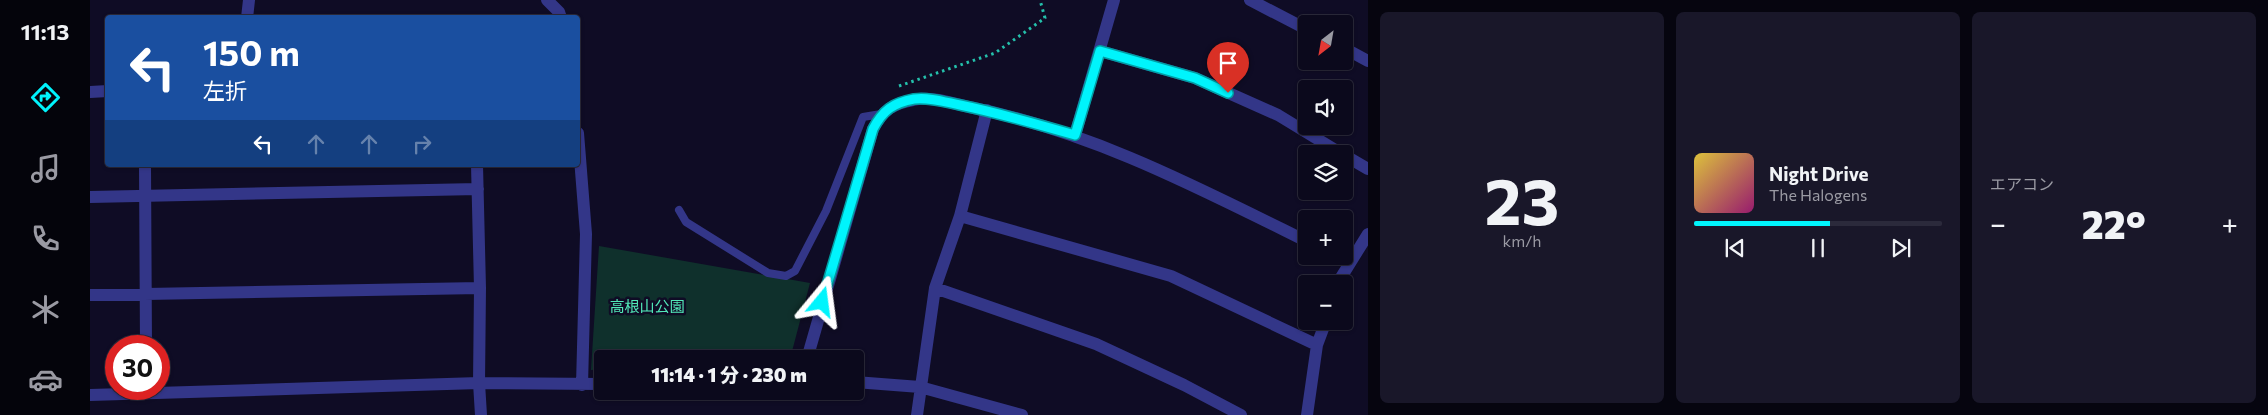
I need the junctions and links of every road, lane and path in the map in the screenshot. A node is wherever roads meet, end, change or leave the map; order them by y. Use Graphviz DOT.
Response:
graph roads {
  1 [pos="249,0"];
  2 [pos="547,0"];
  3 [pos="1040,0"];
  4 [pos="1114,0"];
  5 [pos="1250,0"];
  6 [pos="247,15"];
  7 [pos="560,15"];
  8 [pos="1298,25"];
  9 [pos="1100,51"];
  10 [pos="1353,53"];
  11 [pos="1368,61"];
  12 [pos="891,89"];
  13 [pos="105,91"];
  14 [pos="90,92"];
  15 [pos="987,110"];
  16 [pos="881,114"];
  17 [pos="1075,135"];
  18 [pos="1328,145"];
  19 [pos="580,158"];
  20 [pos="1353,160"];
  21 [pos="144,167"];
  22 [pos="477,167"];
  23 [pos="1368,169"];
  24 [pos="478,189"];
  25 [pos="145,195"];
  26 [pos="90,197"];
  27 [pos="679,210"];
  28 [pos="960,216"];
  29 [pos="1368,234"];
  30 [pos="1298,237"];
  31 [pos="1353,257"];
  32 [pos="480,288"];
  33 [pos="935,288"];
  34 [pos="145,293"];
  35 [pos="90,294"];
  36 [pos="1323,330"];
  37 [pos="146,335"];
  38 [pos="1317,345"];
  39 [pos="809,350"];
  40 [pos="479,383"];
  41 [pos="864,383"];
  42 [pos="594,384"];
  43 [pos="582,385"];
  44 [pos="920,387"];
  45 [pos="170,390"];
  46 [pos="105,393"];
  47 [pos="90,394"];
  48 [pos="481,415"];
  49 [pos="917,415"];
  50 [pos="1022,415"];
  51 [pos="1241,415"];
  52 [pos="1307,415"];
  1 -- 6 [label="street"];
  2 -- 7 [label="street"];
  3 -- 12 [label="path"];
  4 -- 9 [label="street"];
  5 -- 8 [label="street"];
  9 -- 17 [label="street"];
  9 -- 18 [label="street"];
  10 -- 11 [label="street"];
  13 -- 14 [label="street"];
  15 -- 16 [label="street"];
  15 -- 17 [label="street"];
  15 -- 28 [label="street"];
  16 -- 27 [label="lane"];
  16 -- 39 [label="street"];
  17 -- 30 [label="street"];
  19 -- 43 [label="street"];
  20 -- 23 [label="street"];
  21 -- 25 [label="street"];
  22 -- 24 [label="street"];
  24 -- 25 [label="street"];
  24 -- 32 [label="street"];
  25 -- 26 [label="street"];
  25 -- 34 [label="street"];
  28 -- 33 [label="street"];
  28 -- 38 [label="street"];
  29 -- 31 [label="street"];
  32 -- 34 [label="street"];
  32 -- 40 [label="street"];
  33 -- 44 [label="street"];
  33 -- 51 [label="street"];
  34 -- 35 [label="street"];
  34 -- 37 [label="street"];
  36 -- 38 [label="street"];
  38 -- 52 [label="street"];
  40 -- 43 [label="street"];
  40 -- 45 [label="street"];
  40 -- 48 [label="street"];
  41 -- 44 [label="street"];
  42 -- 43 [label="street"];
  44 -- 49 [label="street"];
  44 -- 50 [label="street"];
  46 -- 47 [label="street"];
}
